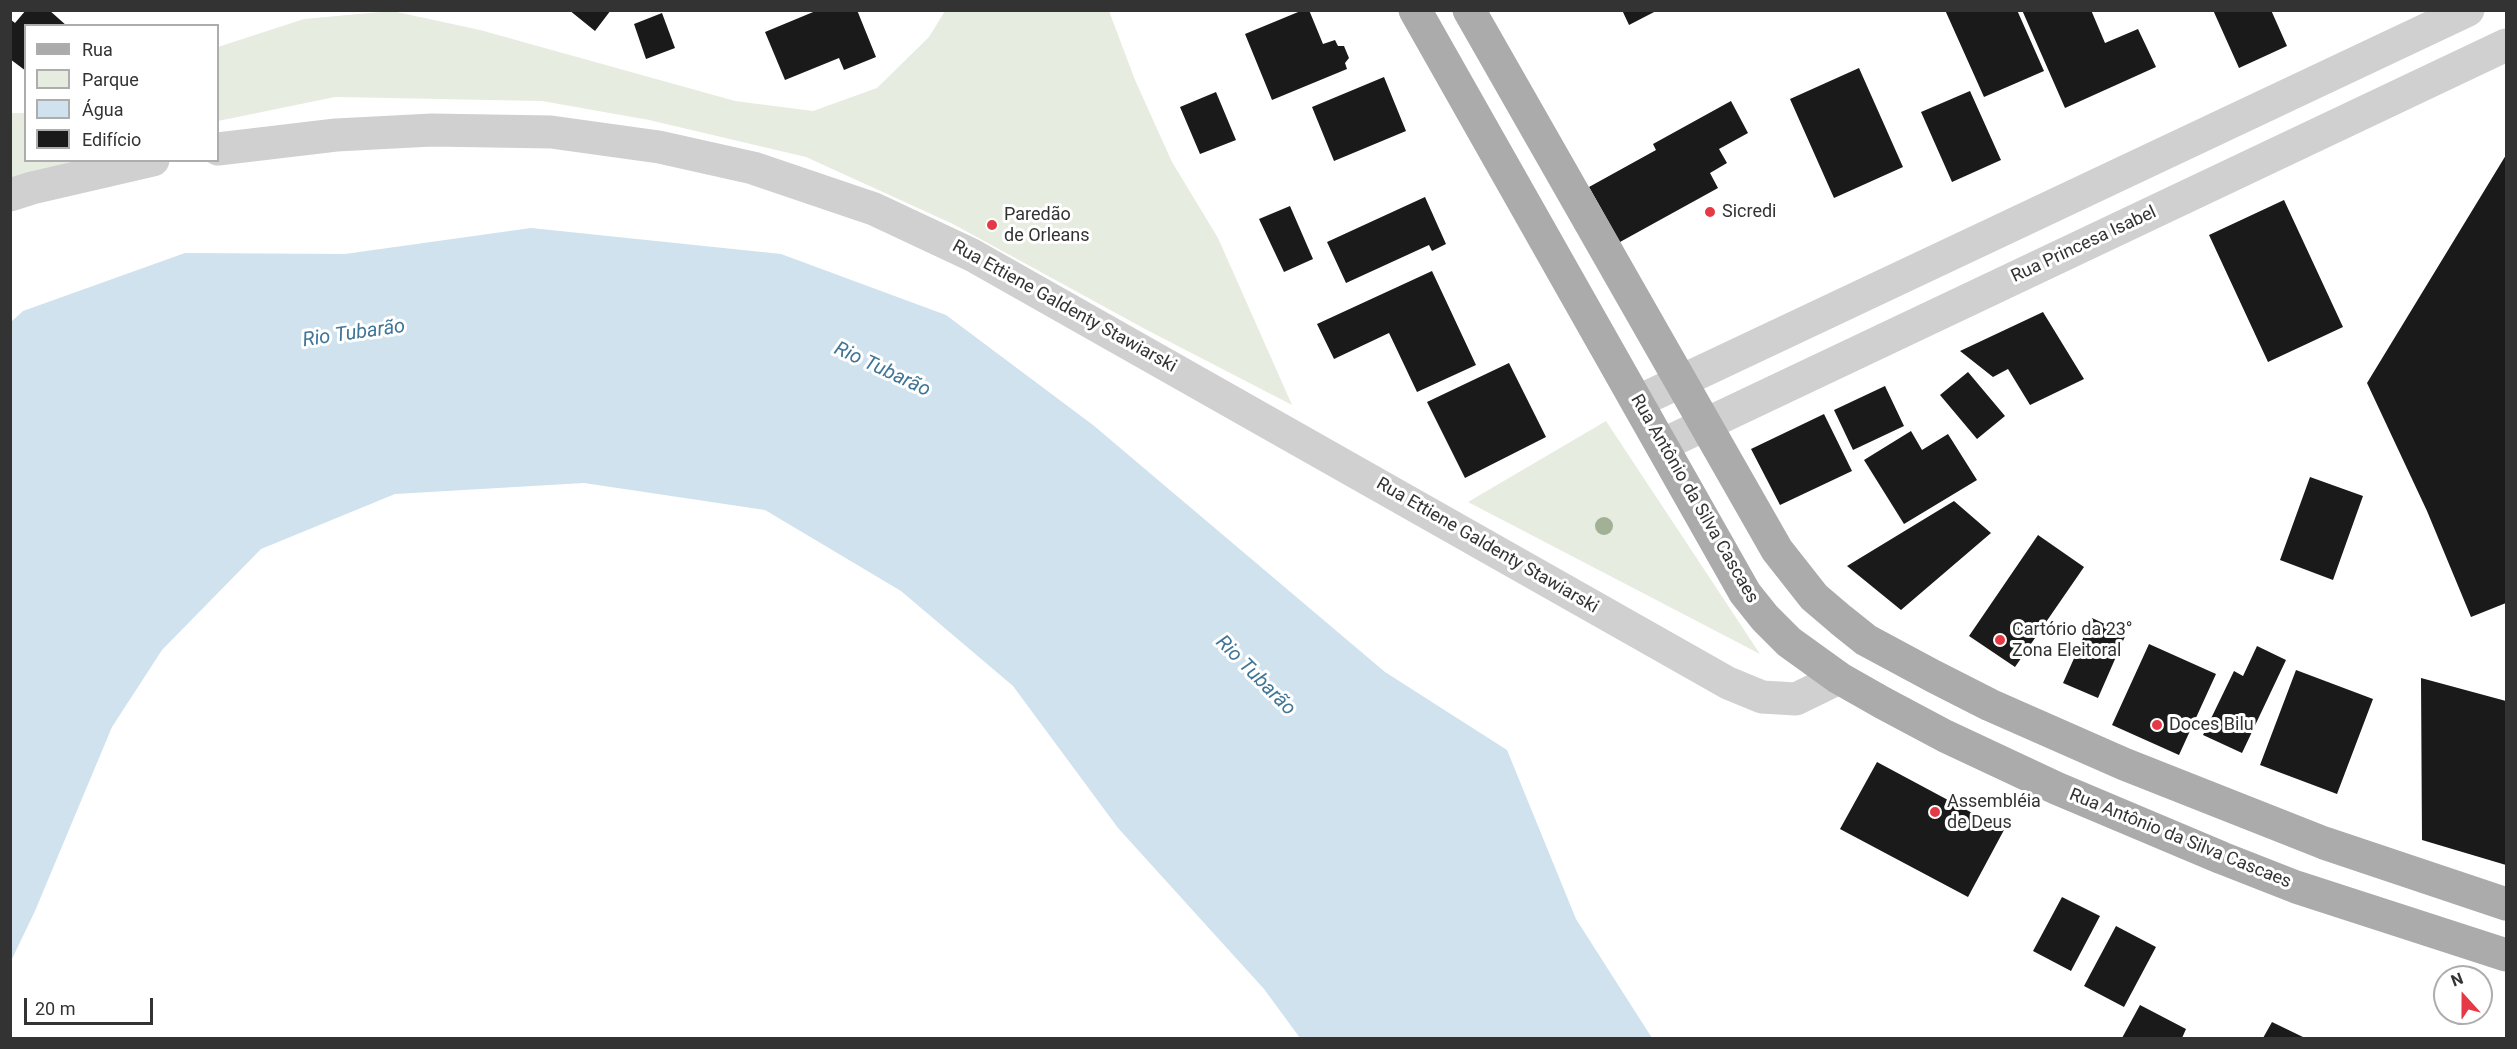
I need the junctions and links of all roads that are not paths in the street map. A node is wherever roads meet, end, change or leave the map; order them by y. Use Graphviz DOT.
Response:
graph roads {
  1 [pos="1415,10"];
  2 [pos="1469,10"];
  3 [pos="2468,10"];
  4 [pos="2506,45"];
  5 [pos="2201,136"];
  6 [pos="219,149"];
  7 [pos="144,162"];
  8 [pos="2221,181"];
  9 [pos="10,195"];
  10 [pos="1680,382"];
  11 [pos="1637,402"];
  12 [pos="1705,425"];
  13 [pos="1662,445"];
  14 [pos="1866,640"];
  15 [pos="1839,678"];
  16 [pos="2240,811"];
  17 [pos="2222,858"];
  18 [pos="2506,904"];
  19 [pos="2506,955"];
  1 -- 11 [label="main road, Rua Antônio da Silva Cascaes"];
  2 -- 10 [label="main road"];
  3 -- 5 [label="street"];
  4 -- 8 [label="street, Rua Princesa Isabel"];
  5 -- 8 [label="street"];
  5 -- 10 [label="street"];
  6 -- 15 [label="street, Rua Ettiene Galdenty Stawiarski"];
  7 -- 9 [label="street"];
  8 -- 12 [label="street, Rua Princesa Isabel"];
  10 -- 11 [label="street"];
  10 -- 12 [label="main road"];
  11 -- 13 [label="main road, Rua Antônio da Silva Cascaes"];
  12 -- 13 [label="street, Rua Princesa Isabel"];
  12 -- 14 [label="main road"];
  13 -- 15 [label="main road, Rua Antônio da Silva Cascaes"];
  14 -- 15 [label="main road"];
  14 -- 16 [label="main road"];
  15 -- 17 [label="main road, Rua Antônio da Silva Cascaes"];
  16 -- 17 [label="main road"];
  16 -- 18 [label="main road"];
  17 -- 19 [label="main road, Rua Antônio da Silva Cascaes"];
}
